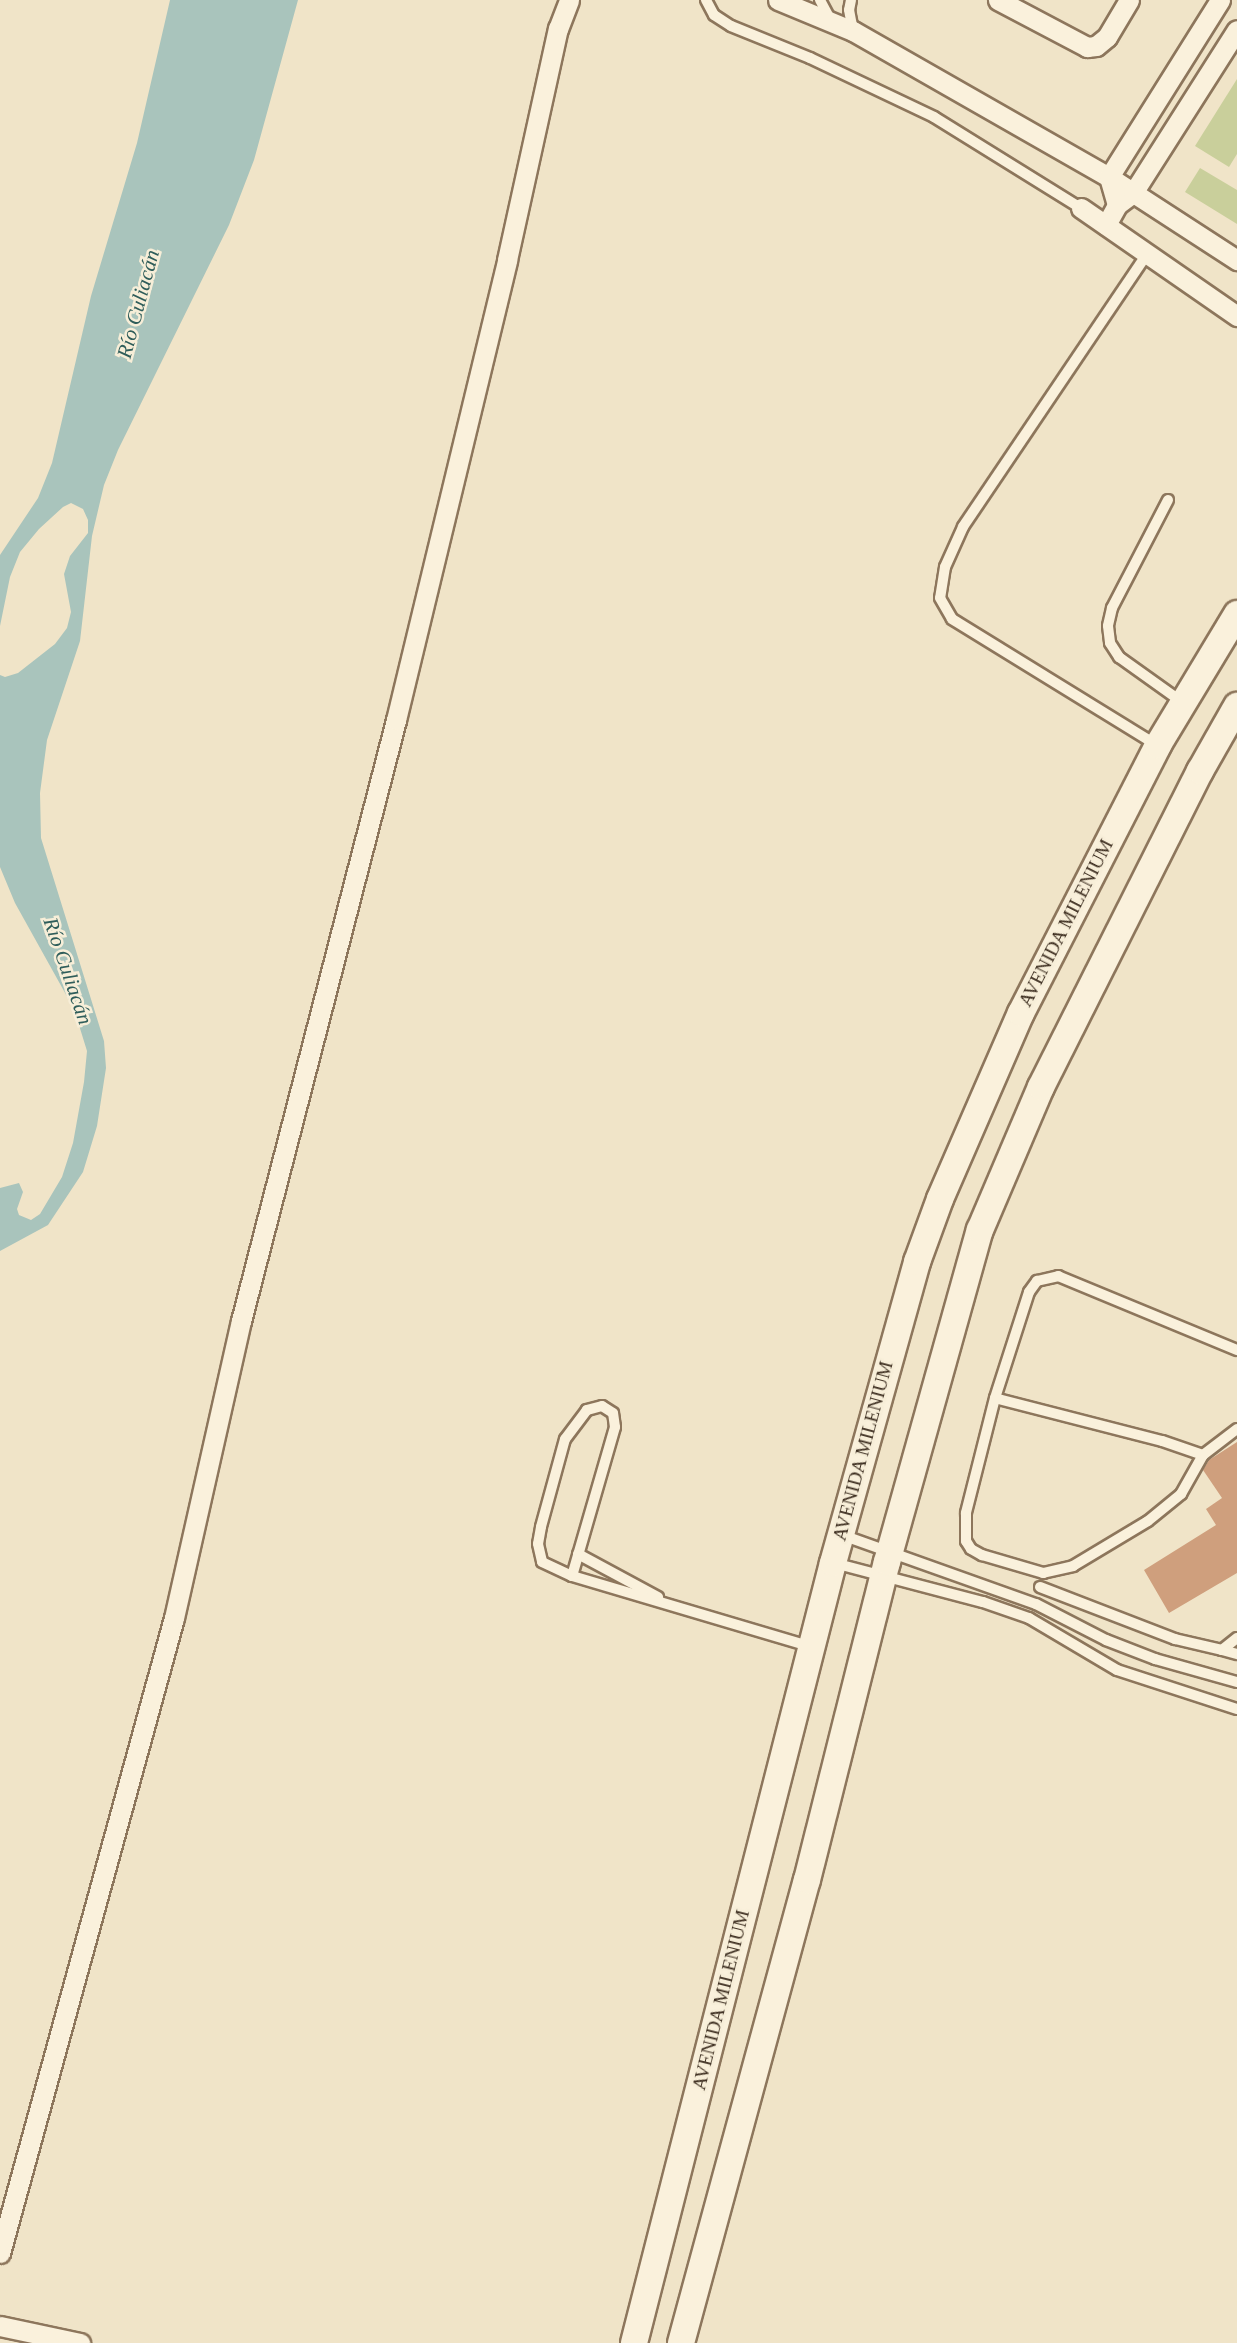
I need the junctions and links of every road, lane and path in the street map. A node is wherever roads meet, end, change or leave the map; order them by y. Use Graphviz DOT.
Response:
graph roads {
  1 [pos="569,0"];
  2 [pos="706,0"];
  3 [pos="778,0"];
  4 [pos="820,0"];
  5 [pos="851,0"];
  6 [pos="998,0"];
  7 [pos="1129,0"];
  8 [pos="1220,0"];
  9 [pos="830,19"];
  10 [pos="1237,30"];
  11 [pos="853,31"];
  12 [pos="1109,177"];
  13 [pos="1125,199"];
  14 [pos="1081,208"];
  15 [pos="1106,225"];
  16 [pos="1147,254"];
  17 [pos="1237,260"];
  18 [pos="1237,316"];
  19 [pos="1168,500"];
  20 [pos="1237,614"];
  21 [pos="1182,702"];
  22 [pos="1237,706"];
  23 [pos="1158,745"];
  24 [pos="1237,1350"];
  25 [pos="995,1398"];
  26 [pos="1237,1429"];
  27 [pos="1203,1455"];
  28 [pos="841,1535"];
  29 [pos="579,1554"];
  30 [pos="833,1563"];
  31 [pos="887,1563"];
  32 [pos="1043,1573"];
  33 [pos="572,1576"];
  34 [pos="1040,1587"];
  35 [pos="1036,1604"];
  36 [pos="674,1606"];
  37 [pos="1029,1618"];
  38 [pos="1237,1638"];
  39 [pos="811,1647"];
  40 [pos="1222,1650"];
  41 [pos="1237,1654"];
  42 [pos="1237,1682"];
  43 [pos="1237,1709"];
  44 [pos="0,2253"];
  45 [pos="0,2326"];
  46 [pos="80,2343"];
  47 [pos="634,2343"];
  48 [pos="681,2343"];
  1 -- 44 [label="street"];
  2 -- 14 [label="lane"];
  3 -- 9 [label="street"];
  4 -- 9 [label="lane"];
  5 -- 11 [label="lane"];
  6 -- 7 [label="street"];
  8 -- 12 [label="street"];
  9 -- 11 [label="street"];
  10 -- 13 [label="street"];
  11 -- 12 [label="street"];
  12 -- 13 [label="street"];
  13 -- 15 [label="street"];
  13 -- 17 [label="street"];
  14 -- 15 [label="street"];
  15 -- 16 [label="street"];
  16 -- 18 [label="street"];
  16 -- 23 [label="lane"];
  19 -- 21 [label="lane"];
  20 -- 21 [label="street, AVENIDA MILENIUM"];
  21 -- 23 [label="street, AVENIDA MILENIUM"];
  22 -- 31 [label="street"];
  23 -- 28 [label="street, AVENIDA MILENIUM"];
  24 -- 25 [label="lane"];
  25 -- 27 [label="lane"];
  25 -- 32 [label="lane"];
  26 -- 27 [label="lane"];
  27 -- 32 [label="lane"];
  28 -- 30 [label="street, AVENIDA MILENIUM"];
  28 -- 31 [label="lane"];
  29 -- 33 [label="lane"];
  29 -- 33 [label="lane"];
  29 -- 36 [label="lane"];
  30 -- 31 [label="lane"];
  30 -- 39 [label="street, AVENIDA MILENIUM"];
  31 -- 35 [label="lane"];
  31 -- 37 [label="lane"];
  31 -- 48 [label="street"];
  32 -- 34 [label="lane"];
  33 -- 36 [label="lane"];
  34 -- 35 [label="lane"];
  34 -- 40 [label="lane"];
  35 -- 37 [label="lane"];
  35 -- 42 [label="lane"];
  36 -- 39 [label="lane"];
  37 -- 43 [label="lane"];
  38 -- 40 [label="lane"];
  39 -- 47 [label="street, AVENIDA MILENIUM"];
  40 -- 41 [label="lane"];
  45 -- 46 [label="street"];
}
